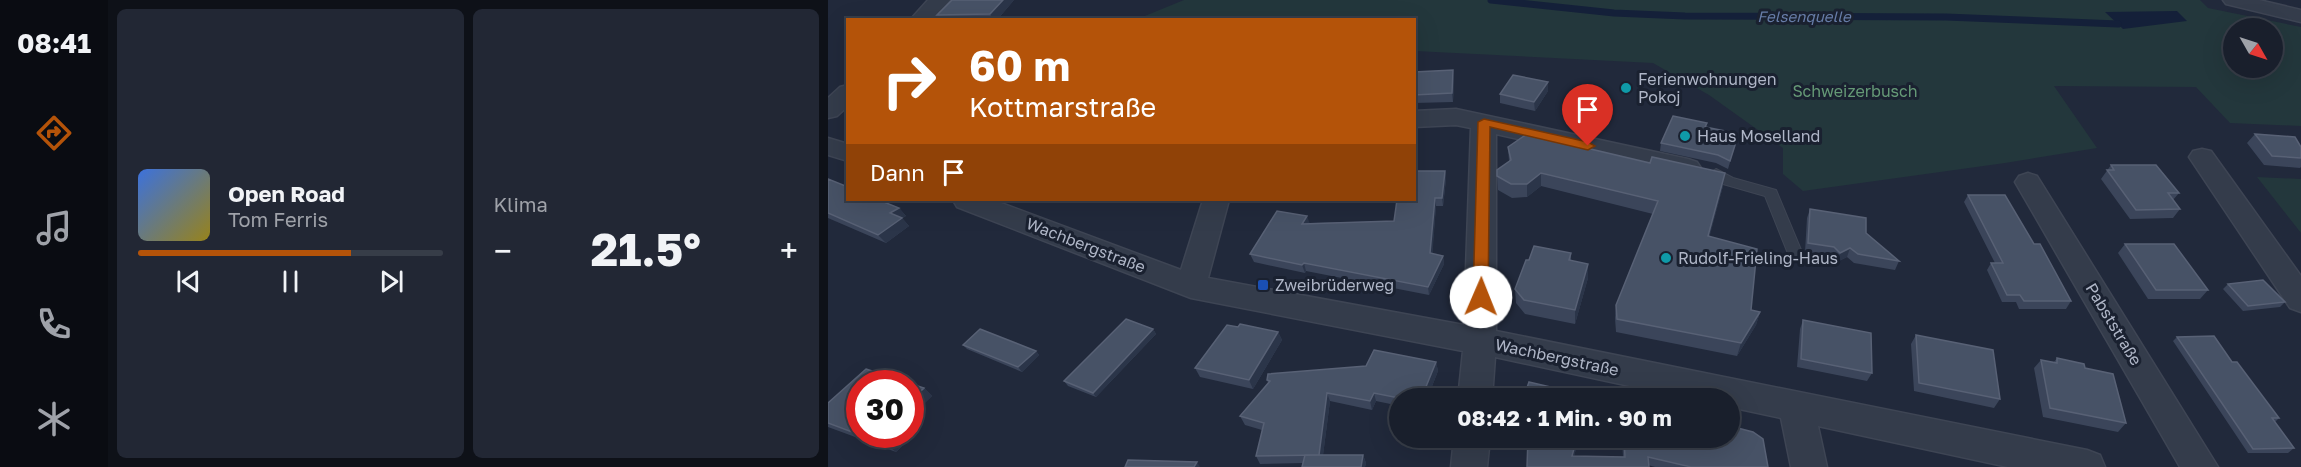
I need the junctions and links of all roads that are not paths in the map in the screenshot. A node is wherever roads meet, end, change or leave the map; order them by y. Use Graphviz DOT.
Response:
graph roads {
  1 [pos="940,0"];
  2 [pos="2233,0"];
  3 [pos="2301,16"];
  4 [pos="922,18"];
  5 [pos="846,94"];
  6 [pos="828,111"];
  7 [pos="1416,119"];
  8 [pos="1484,122"];
  9 [pos="828,146"];
  10 [pos="846,152"];
  11 [pos="2202,157"];
  12 [pos="1716,174"];
  13 [pos="2028,182"];
  14 [pos="970,201"];
  15 [pos="1216,201"];
  16 [pos="1796,257"];
  17 [pos="1191,286"];
  18 [pos="2301,300"];
  19 [pos="1480,341"];
  20 [pos="1476,388"];
  21 [pos="1796,406"];
  22 [pos="1471,448"];
  23 [pos="1470,467"];
  24 [pos="1809,467"];
  25 [pos="2087,467"];
  26 [pos="2200,467"];
  1 -- 4 [label="street"];
  2 -- 3 [label="street"];
  5 -- 6 [label="street"];
  7 -- 8 [label="street"];
  8 -- 12 [label="street"];
  8 -- 19 [label="street"];
  9 -- 10 [label="street"];
  11 -- 18 [label="street"];
  12 -- 16 [label="lane"];
  13 -- 26 [label="street, Pabststraße"];
  14 -- 17 [label="street, Wachbergstraße"];
  15 -- 17 [label="street"];
  17 -- 19 [label="street, Wachbergstraße"];
  19 -- 20 [label="street"];
  19 -- 21 [label="street, Wachbergstraße"];
  21 -- 24 [label="street"];
  21 -- 25 [label="street, Wachbergstraße"];
  22 -- 23 [label="street"];
}
